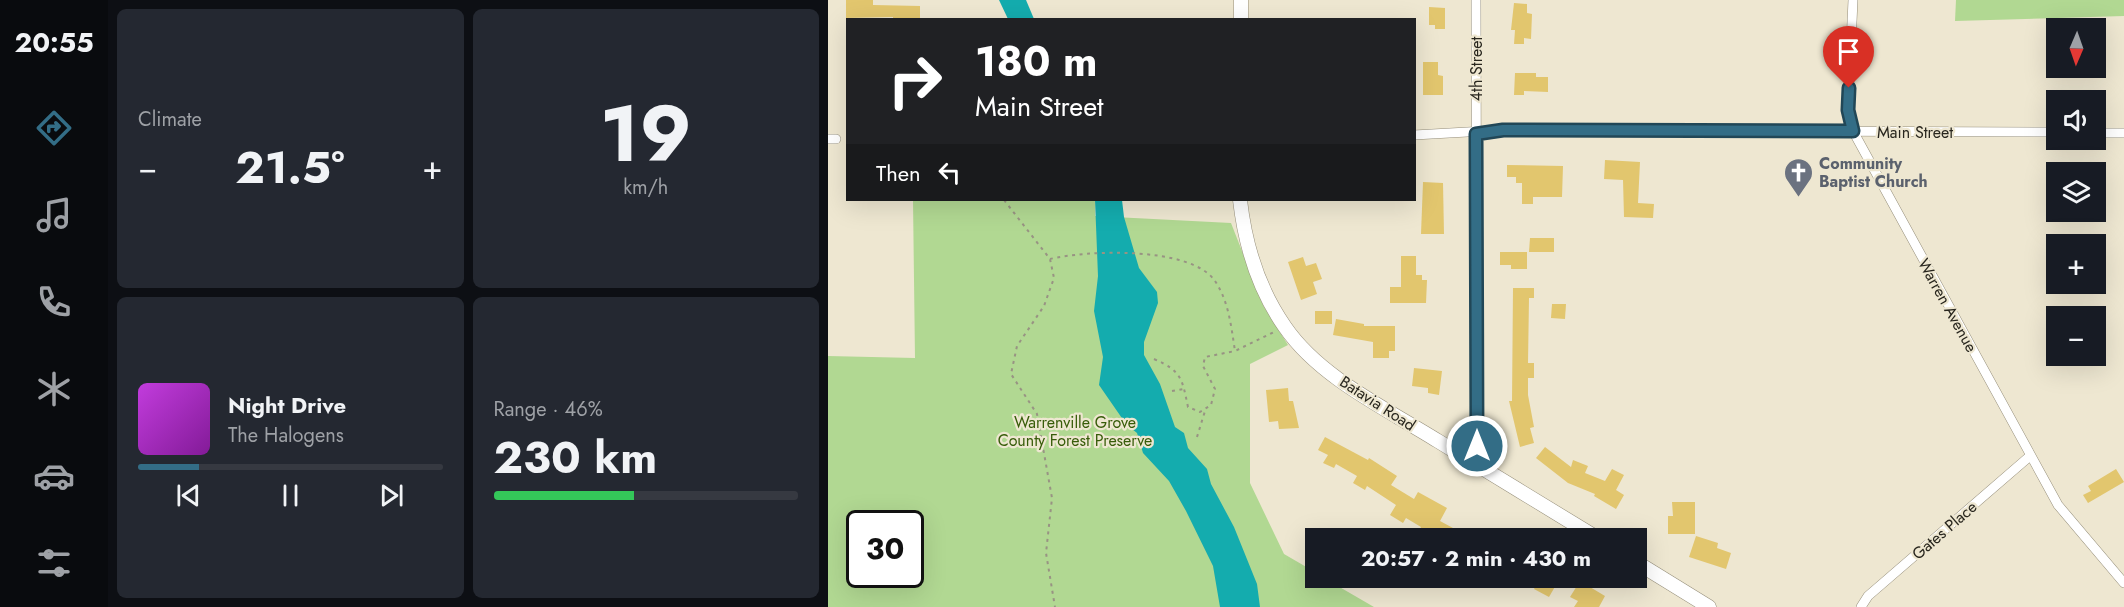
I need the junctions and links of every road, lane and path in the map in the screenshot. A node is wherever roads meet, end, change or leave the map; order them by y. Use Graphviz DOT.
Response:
graph roads {
  1 [pos="1240,0"];
  2 [pos="1476,0"];
  3 [pos="1853,0"];
  4 [pos="1241,18"];
  5 [pos="1853,131"];
  6 [pos="2046,132"];
  7 [pos="2106,133"];
  8 [pos="2124,133"];
  9 [pos="1476,134"];
  10 [pos="1416,135"];
  11 [pos="1005,201"];
  12 [pos="1240,201"];
  13 [pos="1050,258"];
  14 [pos="1285,327"];
  15 [pos="1235,351"];
  16 [pos="1154,359"];
  17 [pos="1185,389"];
  18 [pos="1172,391"];
  19 [pos="1205,411"];
  20 [pos="1197,437"];
  21 [pos="2030,456"];
  22 [pos="1467,459"];
  23 [pos="1581,528"];
  24 [pos="1647,569"];
  25 [pos="2124,583"];
  26 [pos="1055,607"];
  27 [pos="1709,607"];
  28 [pos="1862,607"];
  1 -- 4 [label="main road"];
  2 -- 9 [label="street, 4th Street"];
  3 -- 5 [label="street, Warren Avenue"];
  5 -- 6 [label="street, Main Street"];
  5 -- 9 [label="street, Main Street"];
  5 -- 21 [label="street, Warren Avenue"];
  7 -- 8 [label="street"];
  9 -- 10 [label="street, Main Street"];
  9 -- 22 [label="street, 4th Street"];
  11 -- 13 [label="path"];
  12 -- 14 [label="main road, Batavia Road"];
  13 -- 15 [label="path"];
  13 -- 26 [label="path"];
  14 -- 15 [label="path"];
  14 -- 22 [label="main road, Batavia Road"];
  15 -- 19 [label="path"];
  16 -- 17 [label="path"];
  17 -- 18 [label="path"];
  17 -- 19 [label="path"];
  19 -- 20 [label="path"];
  21 -- 25 [label="street, Warren Avenue"];
  21 -- 28 [label="street, Gates Place"];
  22 -- 23 [label="main road, Batavia Road"];
  24 -- 27 [label="main road"];
}
